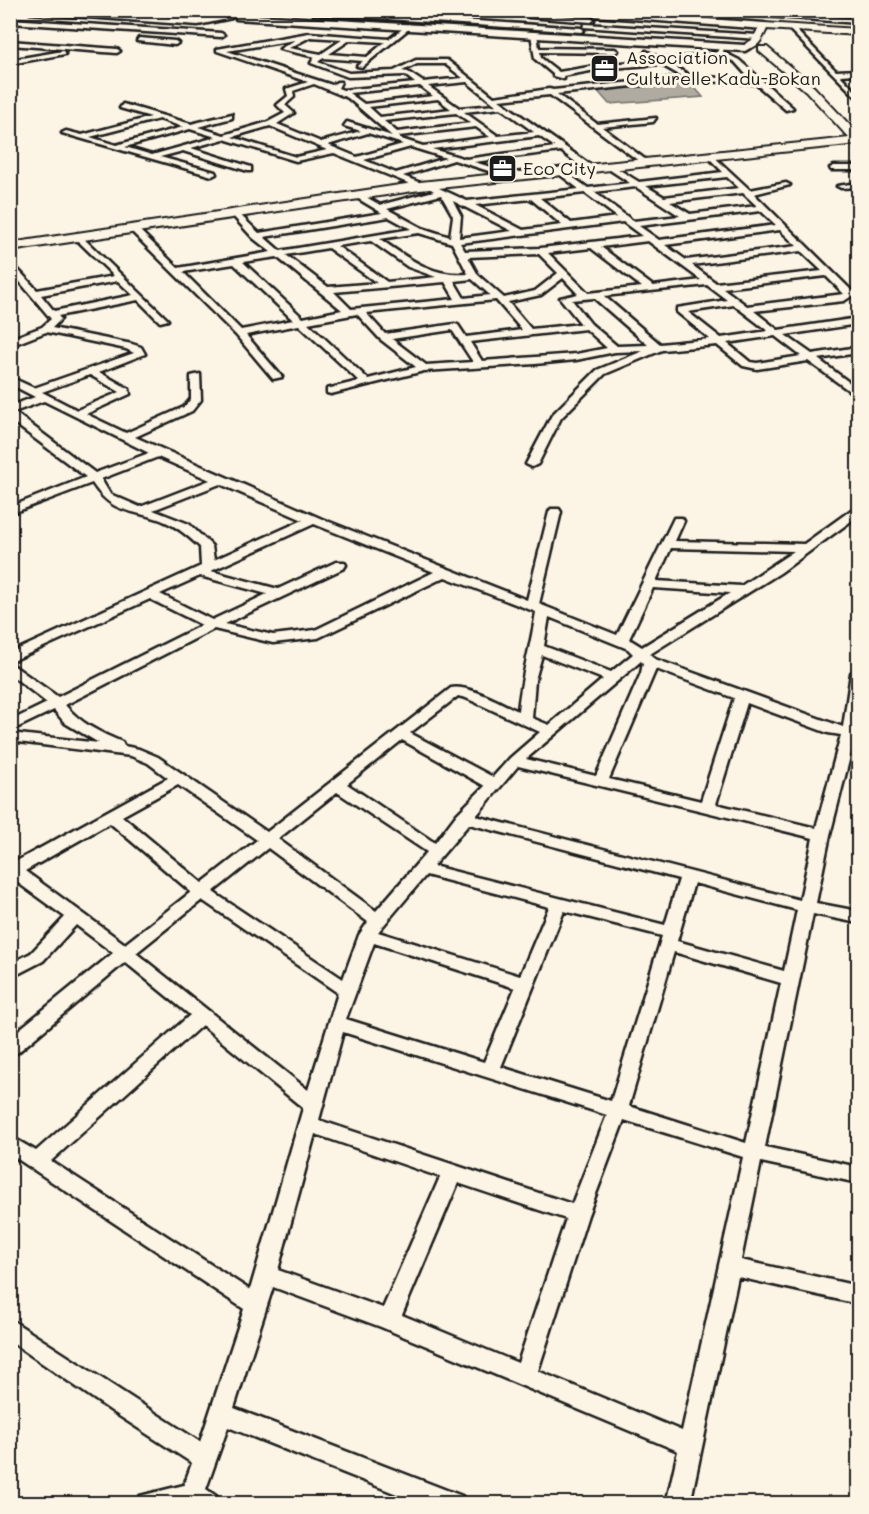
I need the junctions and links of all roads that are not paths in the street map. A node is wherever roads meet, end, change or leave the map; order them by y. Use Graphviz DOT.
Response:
graph roads {
  1 [pos="30,10"];
  2 [pos="402,10"];
  3 [pos="454,10"];
  4 [pos="556,10"];
  5 [pos="693,10"];
  6 [pos="845,10"];
  7 [pos="315,11"];
  8 [pos="420,11"];
  9 [pos="714,11"];
  10 [pos="356,12"];
  11 [pos="756,12"];
  12 [pos="92,13"];
  13 [pos="240,13"];
  14 [pos="214,16"];
  15 [pos="522,16"];
  16 [pos="663,16"];
  17 [pos="794,16"];
  18 [pos="550,17"];
  19 [pos="303,19"];
  20 [pos="589,20"];
  21 [pos="842,20"];
  22 [pos="10,21"];
  23 [pos="394,21"];
  24 [pos="858,21"];
  25 [pos="198,22"];
  26 [pos="407,22"];
  27 [pos="707,22"];
  28 [pos="504,25"];
  29 [pos="749,25"];
  30 [pos="66,26"];
  31 [pos="764,26"];
  32 [pos="790,28"];
  33 [pos="57,30"];
  34 [pos="658,30"];
  35 [pos="675,32"];
  36 [pos="858,32"];
  37 [pos="181,33"];
  38 [pos="534,34"];
  39 [pos="221,35"];
  40 [pos="303,37"];
  41 [pos="349,38"];
  42 [pos="606,39"];
  43 [pos="38,40"];
  44 [pos="391,40"];
  45 [pos="164,42"];
  46 [pos="10,43"];
  47 [pos="132,43"];
  48 [pos="175,43"];
  49 [pos="255,43"];
  50 [pos="669,43"];
  51 [pos="28,45"];
  52 [pos="757,47"];
  53 [pos="89,49"];
  54 [pos="120,49"];
  55 [pos="284,50"];
  56 [pos="537,50"];
  57 [pos="721,50"];
  58 [pos="615,51"];
  59 [pos="10,53"];
  60 [pos="646,53"];
  61 [pos="321,56"];
  62 [pos="297,58"];
  63 [pos="693,59"];
  64 [pos="289,60"];
  65 [pos="367,60"];
  66 [pos="280,61"];
  67 [pos="314,61"];
  68 [pos="660,61"];
  69 [pos="10,62"];
  70 [pos="376,62"];
  71 [pos="739,63"];
  72 [pos="263,65"];
  73 [pos="630,67"];
  74 [pos="396,68"];
  75 [pos="858,72"];
  76 [pos="836,73"];
  77 [pos="348,75"];
  78 [pos="555,75"];
  79 [pos="639,76"];
  80 [pos="690,78"];
  81 [pos="466,80"];
  82 [pos="649,81"];
  83 [pos="314,82"];
  84 [pos="758,82"];
  85 [pos="422,84"];
  86 [pos="333,88"];
  87 [pos="573,88"];
  88 [pos="549,91"];
  89 [pos="342,92"];
  90 [pos="440,97"];
  91 [pos="858,97"];
  92 [pos="491,99"];
  93 [pos="123,106"];
  94 [pos="362,106"];
  95 [pos="502,106"];
  96 [pos="789,108"];
  97 [pos="459,111"];
  98 [pos="229,116"];
  99 [pos="159,117"];
  100 [pos="378,119"];
  101 [pos="652,120"];
  102 [pos="271,124"];
  103 [pos="347,124"];
  104 [pos="477,125"];
  105 [pos="594,126"];
  106 [pos="190,127"];
  107 [pos="846,130"];
  108 [pos="368,131"];
  109 [pos="66,133"];
  110 [pos="539,134"];
  111 [pos="221,136"];
  112 [pos="396,137"];
  113 [pos="82,138"];
  114 [pos="302,138"];
  115 [pos="497,139"];
  116 [pos="292,141"];
  117 [pos="858,141"];
  118 [pos="837,143"];
  119 [pos="283,144"];
  120 [pos="412,144"];
  121 [pos="319,145"];
  122 [pos="117,147"];
  123 [pos="182,148"];
  124 [pos="422,148"];
  125 [pos="561,149"];
  126 [pos="264,150"];
  127 [pos="332,151"];
  128 [pos="710,156"];
  129 [pos="152,157"];
  130 [pos="356,160"];
  131 [pos="459,160"];
  132 [pos="643,162"];
  133 [pos="610,166"];
  134 [pos="589,168"];
  135 [pos="834,168"];
  136 [pos="858,168"];
  137 [pos="248,169"];
  138 [pos="561,171"];
  139 [pos="212,174"];
  140 [pos="729,174"];
  141 [pos="396,176"];
  142 [pos="511,176"];
  143 [pos="638,184"];
  144 [pos="424,185"];
  145 [pos="786,185"];
  146 [pos="858,185"];
  147 [pos="841,186"];
  148 [pos="587,190"];
  149 [pos="746,191"];
  150 [pos="443,193"];
  151 [pos="356,195"];
  152 [pos="533,196"];
  153 [pos="662,200"];
  154 [pos="542,203"];
  155 [pos="464,204"];
  156 [pos="379,208"];
  157 [pos="762,208"];
  158 [pos="480,212"];
  159 [pos="235,213"];
  160 [pos="390,214"];
  161 [pos="688,217"];
  162 [pos="628,221"];
  163 [pos="569,226"];
  164 [pos="781,227"];
  165 [pos="132,228"];
  166 [pos="419,230"];
  167 [pos="521,232"];
  168 [pos="78,236"];
  169 [pos="256,236"];
  170 [pos="373,238"];
  171 [pos="654,240"];
  172 [pos="455,241"];
  173 [pos="329,245"];
  174 [pos="593,245"];
  175 [pos="10,247"];
  176 [pos="802,248"];
  177 [pos="541,251"];
  178 [pos="277,254"];
  179 [pos="464,254"];
  180 [pos="235,260"];
  181 [pos="685,263"];
  182 [pos="10,264"];
  183 [pos="175,271"];
  184 [pos="563,273"];
  185 [pos="827,273"];
  186 [pos="474,276"];
  187 [pos="119,278"];
  188 [pos="448,278"];
  189 [pos="712,284"];
  190 [pos="386,285"];
  191 [pos="650,288"];
  192 [pos="329,290"];
  193 [pos="35,293"];
  194 [pos="591,295"];
  195 [pos="139,297"];
  196 [pos="500,299"];
  197 [pos="460,301"];
  198 [pos="736,302"];
  199 [pos="746,309"];
  200 [pos="354,312"];
  201 [pos="53,314"];
  202 [pos="163,320"];
  203 [pos="298,321"];
  204 [pos="858,321"];
  205 [pos="588,326"];
  206 [pos="45,329"];
  207 [pos="239,333"];
  208 [pos="529,333"];
  209 [pos="777,333"];
  210 [pos="383,336"];
  211 [pos="463,340"];
  212 [pos="721,341"];
  213 [pos="10,343"];
  214 [pos="658,348"];
  215 [pos="615,349"];
  216 [pos="858,350"];
  217 [pos="810,358"];
  218 [pos="479,364"];
  219 [pos="424,368"];
  220 [pos="91,372"];
  221 [pos="196,376"];
  222 [pos="276,377"];
  223 [pos="10,380"];
  224 [pos="858,381"];
  225 [pos="366,382"];
  226 [pos="843,382"];
  227 [pos="331,391"];
  228 [pos="858,394"];
  229 [pos="38,395"];
  230 [pos="10,412"];
  231 [pos="77,414"];
  232 [pos="126,437"];
  233 [pos="158,453"];
  234 [pos="532,464"];
  235 [pos="94,478"];
  236 [pos="221,480"];
  237 [pos="14,507"];
  238 [pos="143,510"];
  239 [pos="858,511"];
  240 [pos="555,512"];
  241 [pos="312,520"];
  242 [pos="678,521"];
  243 [pos="667,544"];
  244 [pos="807,548"];
  245 [pos="340,565"];
  246 [pos="204,570"];
  247 [pos="445,572"];
  248 [pos="648,584"];
  249 [pos="745,590"];
  250 [pos="279,593"];
  251 [pos="150,594"];
  252 [pos="537,608"];
  253 [pos="212,625"];
  254 [pos="621,641"];
  255 [pos="537,648"];
  256 [pos="10,658"];
  257 [pos="646,658"];
  258 [pos="10,667"];
  259 [pos="858,673"];
  260 [pos="614,678"];
  261 [pos="742,696"];
  262 [pos="55,704"];
  263 [pos="525,718"];
  264 [pos="10,727"];
  265 [pos="550,731"];
  266 [pos="854,733"];
  267 [pos="401,734"];
  268 [pos="10,737"];
  269 [pos="134,752"];
  270 [pos="515,760"];
  271 [pos="179,778"];
  272 [pos="601,781"];
  273 [pos="494,784"];
  274 [pos="337,785"];
  275 [pos="707,807"];
  276 [pos="112,816"];
  277 [pos="463,818"];
  278 [pos="822,835"];
  279 [pos="268,840"];
  280 [pos="436,850"];
  281 [pos="422,868"];
  282 [pos="11,869"];
  283 [pos="688,876"];
  284 [pos="202,892"];
  285 [pos="559,903"];
  286 [pos="806,908"];
  287 [pos="75,916"];
  288 [pos="858,917"];
  289 [pos="372,927"];
  290 [pos="670,939"];
  291 [pos="125,953"];
  292 [pos="10,972"];
  293 [pos="791,979"];
  294 [pos="524,984"];
  295 [pos="348,992"];
  296 [pos="202,1015"];
  297 [pos="336,1023"];
  298 [pos="10,1048"];
  299 [pos="490,1071"];
  300 [pos="313,1105"];
  301 [pos="618,1110"];
  302 [pos="307,1125"];
  303 [pos="10,1144"];
  304 [pos="753,1153"];
  305 [pos="39,1160"];
  306 [pos="452,1173"];
  307 [pos="858,1175"];
  308 [pos="578,1215"];
  309 [pos="729,1266"];
  310 [pos="266,1275"];
  311 [pos="858,1295"];
  312 [pos="256,1305"];
  313 [pos="389,1320"];
  314 [pos="10,1328"];
  315 [pos="525,1375"];
  316 [pos="220,1413"];
  317 [pos="690,1445"];
  318 [pos="206,1459"];
  319 [pos="196,1500"];
  320 [pos="149,1503"];
  321 [pos="453,1503"];
  322 [pos="678,1503"];
  1 -- 12 [label="street"];
  2 -- 23 [label="street"];
  3 -- 28 [label="street"];
  4 -- 18 [label="street"];
  5 -- 9 [label="street"];
  6 -- 21 [label="street"];
  7 -- 10 [label="street"];
  7 -- 19 [label="street"];
  8 -- 26 [label="street"];
  9 -- 27 [label="street"];
  10 -- 23 [label="street"];
  11 -- 17 [label="street"];
  11 -- 29 [label="street"];
  12 -- 25 [label="street"];
  12 -- 30 [label="street"];
  13 -- 14 [label="street"];
  13 -- 19 [label="street"];
  14 -- 25 [label="street"];
  15 -- 18 [label="street"];
  16 -- 20 [label="street"];
  16 -- 27 [label="street"];
  16 -- 34 [label="street"];
  17 -- 21 [label="street"];
  17 -- 32 [label="street"];
  18 -- 20 [label="street"];
  19 -- 23 [label="street"];
  20 -- 28 [label="street"];
  20 -- 34 [label="street"];
  20 -- 38 [label="street"];
  20 -- 42 [label="street"];
  21 -- 24 [label="street"];
  22 -- 30 [label="street"];
  23 -- 26 [label="street"];
  25 -- 37 [label="street"];
  26 -- 28 [label="street"];
  26 -- 38 [label="street"];
  26 -- 44 [label="street"];
  27 -- 29 [label="street"];
  29 -- 31 [label="street"];
  30 -- 33 [label="street"];
  30 -- 37 [label="street"];
  31 -- 32 [label="main road"];
  31 -- 52 [label="main road"];
  32 -- 36 [label="main road"];
  32 -- 76 [label="street"];
  34 -- 35 [label="street"];
  35 -- 50 [label="street"];
  35 -- 52 [label="street"];
  37 -- 39 [label="street"];
  37 -- 45 [label="street"];
  38 -- 56 [label="street"];
  40 -- 41 [label="street"];
  40 -- 49 [label="street"];
  40 -- 55 [label="street"];
  41 -- 44 [label="street"];
  41 -- 61 [label="street"];
  42 -- 50 [label="street"];
  42 -- 58 [label="street"];
  43 -- 51 [label="street"];
  44 -- 65 [label="street"];
  45 -- 47 [label="street"];
  45 -- 48 [label="street"];
  46 -- 51 [label="street"];
  49 -- 55 [label="street"];
  49 -- 72 [label="street"];
  50 -- 57 [label="street"];
  51 -- 53 [label="street"];
  51 -- 59 [label="street"];
  52 -- 57 [label="street"];
  52 -- 107 [label="main road"];
  53 -- 54 [label="street"];
  53 -- 69 [label="street"];
  55 -- 61 [label="street"];
  55 -- 62 [label="street"];
  56 -- 58 [label="street"];
  56 -- 78 [label="street"];
  57 -- 63 [label="street"];
  57 -- 71 [label="street"];
  58 -- 73 [label="street"];
  60 -- 68 [label="street"];
  61 -- 65 [label="street"];
  61 -- 67 [label="street"];
  62 -- 64 [label="street"];
  62 -- 67 [label="street"];
  63 -- 68 [label="street"];
  63 -- 71 [label="street"];
  65 -- 70 [label="street"];
  65 -- 77 [label="street"];
  66 -- 72 [label="street"];
  67 -- 77 [label="street"];
  68 -- 73 [label="street"];
  68 -- 80 [label="street"];
  71 -- 84 [label="street"];
  72 -- 83 [label="street"];
  73 -- 78 [label="street"];
  74 -- 77 [label="street"];
  74 -- 81 [label="street"];
  74 -- 85 [label="street"];
  75 -- 76 [label="street"];
  76 -- 91 [label="street"];
  77 -- 86 [label="street"];
  78 -- 87 [label="street"];
  79 -- 82 [label="street"];
  80 -- 82 [label="street"];
  80 -- 84 [label="street"];
  81 -- 85 [label="street"];
  81 -- 92 [label="street"];
  82 -- 87 [label="street"];
  83 -- 86 [label="street"];
  83 -- 102 [label="street"];
  84 -- 96 [label="street"];
  85 -- 89 [label="street"];
  85 -- 90 [label="street"];
  86 -- 89 [label="street"];
  87 -- 88 [label="street"];
  88 -- 92 [label="street"];
  88 -- 105 [label="street"];
  89 -- 94 [label="street"];
  90 -- 94 [label="street"];
  90 -- 97 [label="street"];
  92 -- 95 [label="street"];
  93 -- 99 [label="street"];
  94 -- 100 [label="street"];
  95 -- 97 [label="street"];
  95 -- 110 [label="street"];
  97 -- 100 [label="street"];
  97 -- 104 [label="street"];
  98 -- 106 [label="street"];
  99 -- 106 [label="street"];
  99 -- 113 [label="street"];
  100 -- 112 [label="street"];
  101 -- 105 [label="street"];
  102 -- 111 [label="street"];
  102 -- 114 [label="street"];
  103 -- 108 [label="street"];
  104 -- 112 [label="street"];
  104 -- 115 [label="street"];
  105 -- 132 [label="street"];
  106 -- 111 [label="street"];
  106 -- 122 [label="street"];
  107 -- 117 [label="main road"];
  107 -- 118 [label="main road"];
  108 -- 112 [label="street"];
  108 -- 121 [label="street"];
  109 -- 113 [label="street"];
  110 -- 115 [label="street"];
  110 -- 125 [label="street"];
  111 -- 123 [label="street"];
  111 -- 126 [label="street"];
  112 -- 120 [label="street"];
  113 -- 122 [label="street"];
  114 -- 116 [label="street"];
  114 -- 121 [label="street"];
  115 -- 124 [label="street"];
  117 -- 118 [label="main road"];
  118 -- 128 [label="main road"];
  119 -- 126 [label="street"];
  120 -- 124 [label="street"];
  120 -- 130 [label="street"];
  121 -- 127 [label="street"];
  122 -- 129 [label="street"];
  123 -- 129 [label="street"];
  123 -- 137 [label="street"];
  124 -- 131 [label="street"];
  125 -- 131 [label="street"];
  125 -- 134 [label="street"];
  126 -- 127 [label="street"];
  127 -- 130 [label="street"];
  128 -- 132 [label="main road"];
  128 -- 140 [label="street"];
  129 -- 139 [label="street"];
  130 -- 141 [label="street"];
  131 -- 141 [label="street"];
  131 -- 142 [label="street"];
  132 -- 133 [label="main road"];
  133 -- 134 [label="main road"];
  133 -- 143 [label="street"];
  134 -- 138 [label="main road"];
  135 -- 136 [label="street"];
  138 -- 142 [label="main road"];
  138 -- 148 [label="street"];
  140 -- 143 [label="street"];
  140 -- 149 [label="street"];
  141 -- 144 [label="street"];
  142 -- 144 [label="main road"];
  143 -- 148 [label="street"];
  143 -- 153 [label="street"];
  144 -- 150 [label="street"];
  144 -- 151 [label="main road"];
  145 -- 149 [label="street"];
  146 -- 147 [label="street"];
  148 -- 152 [label="street"];
  148 -- 162 [label="street"];
  149 -- 153 [label="street"];
  149 -- 157 [label="street"];
  150 -- 155 [label="street"];
  150 -- 156 [label="street"];
  150 -- 172 [label="street"];
  151 -- 156 [label="street"];
  151 -- 159 [label="main road"];
  152 -- 154 [label="street"];
  152 -- 155 [label="street"];
  153 -- 161 [label="street"];
  154 -- 158 [label="street"];
  154 -- 163 [label="street"];
  155 -- 158 [label="street"];
  156 -- 160 [label="street"];
  157 -- 161 [label="street"];
  157 -- 164 [label="street"];
  158 -- 167 [label="street"];
  159 -- 165 [label="main road"];
  159 -- 169 [label="street"];
  160 -- 166 [label="street"];
  160 -- 169 [label="street"];
  161 -- 162 [label="street"];
  162 -- 163 [label="street"];
  162 -- 171 [label="street"];
  163 -- 167 [label="street"];
  164 -- 171 [label="street"];
  164 -- 176 [label="street"];
  165 -- 168 [label="main road"];
  165 -- 183 [label="street"];
  166 -- 170 [label="street"];
  166 -- 172 [label="street"];
  167 -- 172 [label="street"];
  168 -- 175 [label="main road"];
  168 -- 187 [label="street"];
  169 -- 178 [label="street"];
  170 -- 173 [label="street"];
  170 -- 188 [label="street"];
  171 -- 174 [label="street"];
  171 -- 181 [label="street"];
  172 -- 179 [label="street"];
  173 -- 178 [label="street"];
  173 -- 190 [label="street"];
  174 -- 177 [label="street"];
  174 -- 191 [label="street"];
  176 -- 181 [label="street"];
  176 -- 185 [label="street"];
  177 -- 179 [label="street"];
  177 -- 184 [label="street"];
  178 -- 180 [label="street"];
  178 -- 192 [label="street"];
  179 -- 186 [label="street"];
  180 -- 183 [label="street"];
  180 -- 203 [label="street"];
  181 -- 189 [label="street"];
  182 -- 193 [label="street"];
  183 -- 207 [label="street"];
  184 -- 194 [label="street"];
  184 -- 196 [label="street"];
  185 -- 189 [label="street"];
  185 -- 199 [label="street"];
  186 -- 188 [label="street"];
  186 -- 196 [label="street"];
  187 -- 193 [label="street"];
  187 -- 195 [label="street"];
  188 -- 190 [label="street"];
  188 -- 197 [label="street"];
  189 -- 191 [label="street"];
  189 -- 198 [label="street"];
  190 -- 192 [label="street"];
  191 -- 194 [label="street"];
  192 -- 200 [label="street"];
  193 -- 201 [label="street"];
  194 -- 205 [label="street"];
  194 -- 214 [label="street"];
  195 -- 201 [label="street"];
  195 -- 202 [label="street"];
  196 -- 197 [label="street"];
  196 -- 208 [label="street"];
  197 -- 200 [label="street"];
  198 -- 199 [label="street"];
  198 -- 212 [label="street"];
  199 -- 209 [label="street"];
  200 -- 203 [label="street"];
  200 -- 210 [label="street"];
  201 -- 206 [label="street"];
  203 -- 207 [label="street"];
  203 -- 225 [label="street"];
  204 -- 209 [label="street"];
  205 -- 208 [label="street"];
  205 -- 215 [label="street"];
  206 -- 213 [label="street"];
  206 -- 220 [label="street"];
  207 -- 222 [label="street"];
  208 -- 211 [label="street"];
  209 -- 212 [label="street"];
  209 -- 217 [label="street"];
  210 -- 211 [label="street"];
  210 -- 219 [label="street"];
  211 -- 218 [label="street"];
  212 -- 214 [label="street"];
  212 -- 217 [label="street"];
  214 -- 215 [label="street"];
  214 -- 234 [label="street"];
  215 -- 218 [label="street"];
  216 -- 217 [label="street"];
  217 -- 226 [label="street"];
  218 -- 219 [label="street"];
  219 -- 225 [label="street"];
  220 -- 229 [label="street"];
  220 -- 231 [label="street"];
  221 -- 232 [label="street"];
  223 -- 229 [label="street"];
  224 -- 226 [label="street"];
  225 -- 227 [label="street"];
  226 -- 228 [label="street"];
  229 -- 230 [label="street"];
  229 -- 231 [label="street"];
  230 -- 235 [label="street"];
  231 -- 232 [label="street"];
  232 -- 233 [label="street"];
  233 -- 235 [label="street"];
  233 -- 236 [label="street"];
  235 -- 237 [label="street"];
  235 -- 238 [label="street"];
  236 -- 238 [label="street"];
  236 -- 241 [label="street"];
  238 -- 246 [label="street"];
  239 -- 244 [label="street"];
  240 -- 252 [label="street"];
  241 -- 246 [label="street"];
  241 -- 247 [label="street"];
  242 -- 243 [label="street"];
  243 -- 244 [label="street"];
  243 -- 248 [label="street"];
  244 -- 249 [label="street"];
  245 -- 250 [label="street"];
  246 -- 250 [label="street"];
  246 -- 251 [label="street"];
  247 -- 252 [label="street"];
  247 -- 253 [label="street"];
  248 -- 249 [label="street"];
  248 -- 254 [label="street"];
  249 -- 257 [label="street"];
  250 -- 253 [label="street"];
  251 -- 253 [label="street"];
  251 -- 256 [label="street"];
  252 -- 254 [label="street"];
  252 -- 255 [label="street"];
  253 -- 262 [label="street"];
  254 -- 257 [label="street"];
  255 -- 260 [label="street"];
  255 -- 263 [label="street"];
  257 -- 260 [label="street"];
  257 -- 261 [label="street"];
  257 -- 272 [label="street"];
  258 -- 262 [label="street"];
  259 -- 266 [label="street"];
  260 -- 265 [label="street"];
  261 -- 266 [label="street"];
  261 -- 275 [label="street"];
  262 -- 264 [label="street"];
  262 -- 269 [label="street"];
  263 -- 265 [label="street"];
  263 -- 267 [label="street"];
  265 -- 270 [label="street"];
  266 -- 278 [label="street"];
  267 -- 273 [label="street"];
  267 -- 274 [label="street"];
  268 -- 269 [label="street"];
  269 -- 271 [label="street"];
  270 -- 272 [label="street"];
  270 -- 273 [label="street"];
  271 -- 276 [label="street"];
  271 -- 279 [label="street"];
  272 -- 275 [label="street"];
  273 -- 277 [label="street"];
  274 -- 279 [label="street"];
  274 -- 280 [label="street"];
  275 -- 278 [label="street"];
  276 -- 282 [label="street"];
  276 -- 284 [label="street"];
  277 -- 280 [label="street"];
  277 -- 283 [label="street"];
  278 -- 286 [label="street"];
  279 -- 284 [label="street"];
  279 -- 289 [label="street"];
  280 -- 281 [label="street"];
  281 -- 285 [label="street"];
  281 -- 289 [label="street"];
  282 -- 287 [label="street"];
  283 -- 286 [label="street"];
  283 -- 290 [label="street"];
  284 -- 291 [label="street"];
  284 -- 295 [label="street"];
  285 -- 290 [label="street"];
  285 -- 294 [label="street"];
  286 -- 288 [label="street"];
  286 -- 293 [label="street"];
  287 -- 291 [label="street"];
  287 -- 292 [label="street"];
  289 -- 294 [label="street"];
  289 -- 295 [label="street"];
  290 -- 293 [label="street"];
  290 -- 301 [label="street"];
  291 -- 296 [label="street"];
  291 -- 298 [label="street"];
  293 -- 304 [label="street"];
  294 -- 299 [label="street"];
  295 -- 297 [label="street"];
  296 -- 300 [label="street"];
  296 -- 305 [label="street"];
  297 -- 299 [label="street"];
  297 -- 300 [label="street"];
  299 -- 301 [label="street"];
  300 -- 302 [label="street"];
  301 -- 304 [label="street"];
  301 -- 308 [label="street"];
  302 -- 306 [label="street"];
  302 -- 310 [label="street"];
  303 -- 305 [label="street"];
  304 -- 307 [label="street"];
  304 -- 309 [label="street"];
  305 -- 312 [label="street"];
  306 -- 308 [label="street"];
  306 -- 313 [label="street"];
  308 -- 315 [label="street"];
  309 -- 311 [label="street"];
  309 -- 317 [label="street"];
  310 -- 312 [label="street"];
  310 -- 313 [label="street"];
  312 -- 316 [label="street"];
  313 -- 315 [label="street"];
  314 -- 318 [label="street"];
  315 -- 317 [label="street"];
  316 -- 318 [label="street"];
  316 -- 321 [label="street"];
  317 -- 322 [label="street"];
  318 -- 319 [label="street"];
  319 -- 320 [label="street"];
}
